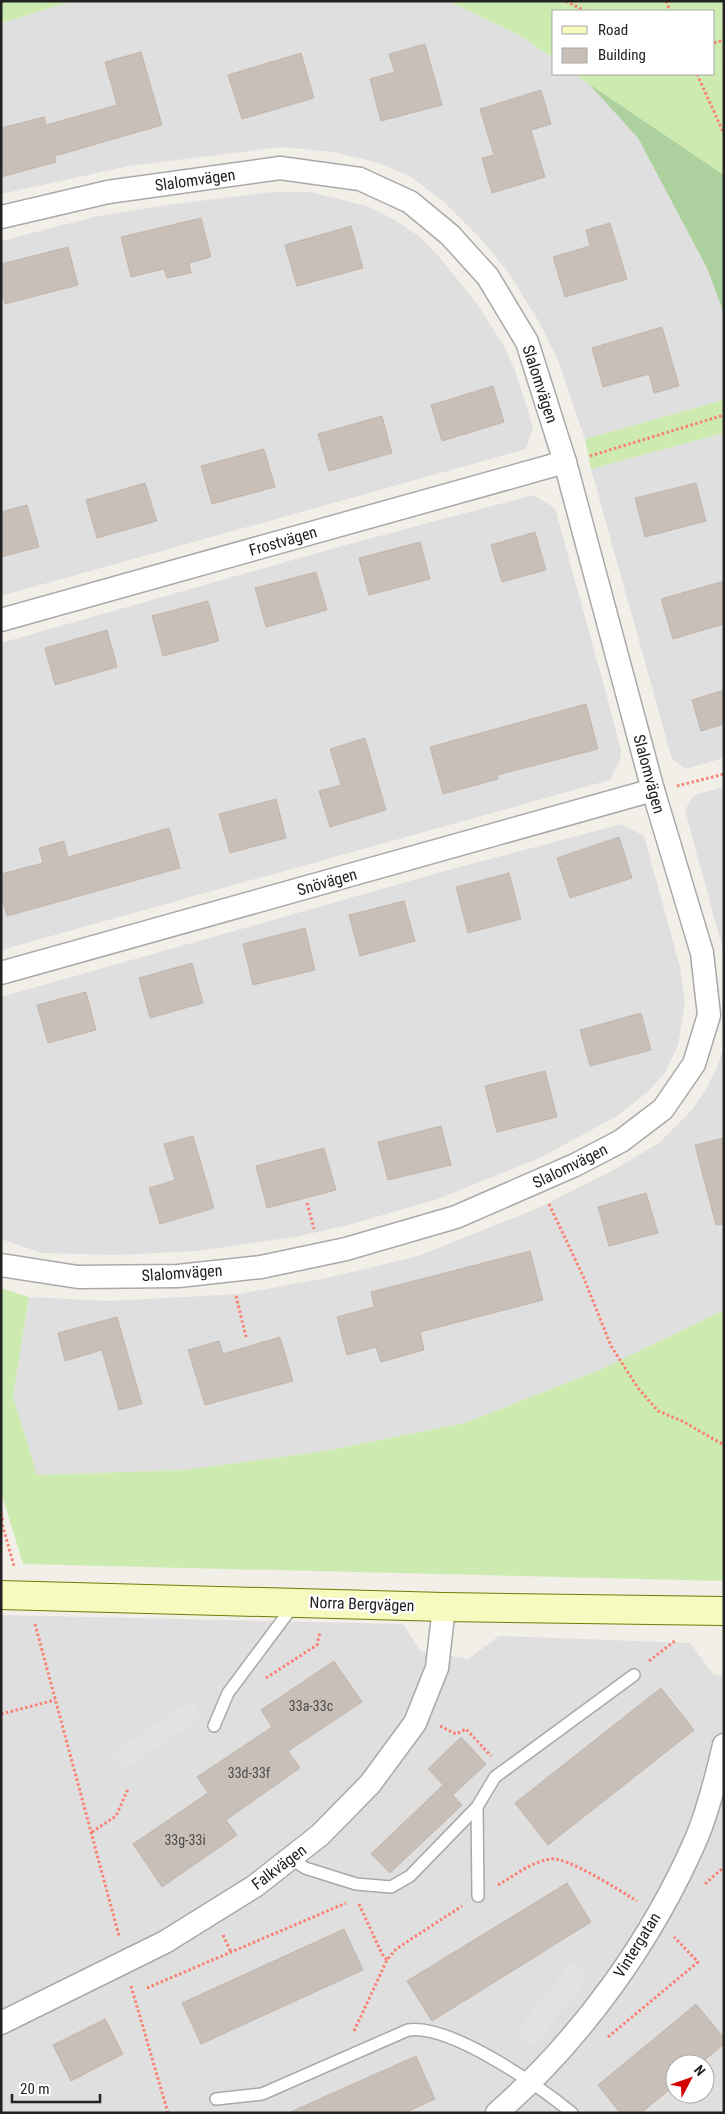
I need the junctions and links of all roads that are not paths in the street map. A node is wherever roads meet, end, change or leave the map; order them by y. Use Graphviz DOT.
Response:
graph roads {
  1 [pos="1,217"];
  2 [pos="574,460"];
  3 [pos="1,620"];
  4 [pos="664,788"];
  5 [pos="1,973"];
  6 [pos="1,1264"];
  7 [pos="1,1595"];
  8 [pos="295,1602"];
  9 [pos="444,1607"];
  10 [pos="724,1611"];
  11 [pos="634,1675"];
  12 [pos="214,1726"];
  13 [pos="724,1745"];
  14 [pos="477,1807"];
  15 [pos="290,1858"];
  16 [pos="478,1896"];
  17 [pos="1,2023"];
  18 [pos="532,2082"];
  19 [pos="216,2099"];
  20 [pos="497,2113"];
  21 [pos="572,2113"];
  1 -- 2 [label="street, Slalomvägen"];
  2 -- 3 [label="street, Frostvägen"];
  2 -- 4 [label="street, Slalomvägen"];
  4 -- 5 [label="street, Snövägen"];
  4 -- 6 [label="street, Slalomvägen"];
  7 -- 8 [label="street, Norra Bergvägen"];
  8 -- 9 [label="street, Norra Bergvägen"];
  8 -- 12 [label="lane"];
  9 -- 10 [label="street, Norra Bergvägen"];
  9 -- 15 [label="street, Falkvägen"];
  11 -- 14 [label="lane"];
  13 -- 18 [label="street, Vintergatan"];
  14 -- 15 [label="lane"];
  14 -- 16 [label="lane"];
  15 -- 17 [label="street, Falkvägen"];
  18 -- 19 [label="lane"];
  18 -- 20 [label="street, Vintergatan"];
  18 -- 21 [label="lane"];
}
